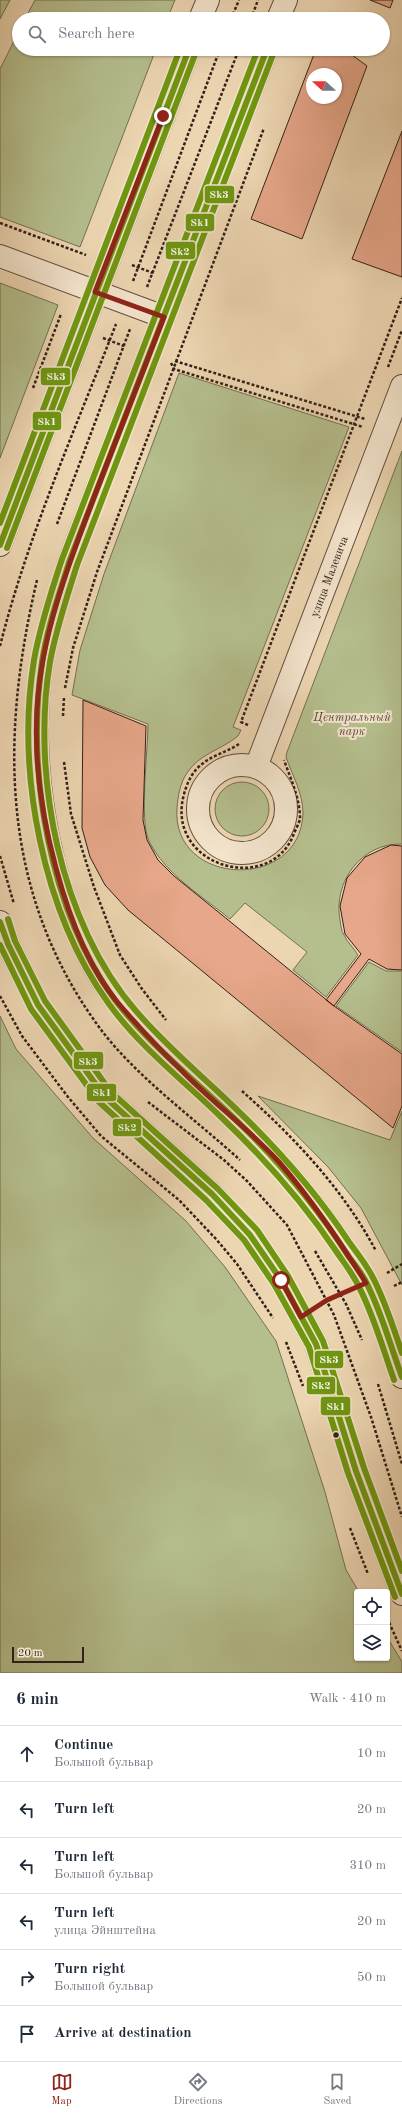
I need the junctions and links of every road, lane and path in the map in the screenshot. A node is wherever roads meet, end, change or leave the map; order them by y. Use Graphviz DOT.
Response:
graph roads {
  1 [pos="208,0"];
  2 [pos="239,0"];
  3 [pos="258,0"];
  4 [pos="286,0"];
  5 [pos="203,12"];
  6 [pos="234,12"];
  7 [pos="254,12"];
  8 [pos="281,12"];
  9 [pos="186,56"];
  10 [pos="217,56"];
  11 [pos="236,56"];
  12 [pos="264,56"];
  13 [pos="266,122"];
  14 [pos="0,223"];
  15 [pos="84,255"];
  16 [pos="0,256"];
  17 [pos="131,265"];
  18 [pos="138,267"];
  19 [pos="152,273"];
  20 [pos="160,275"];
  21 [pos="131,284"];
  22 [pos="146,290"];
  23 [pos="95,292"];
  24 [pos="402,298"];
  25 [pos="164,317"];
  26 [pos="118,319"];
  27 [pos="132,326"];
  28 [pos="99,336"];
  29 [pos="110,341"];
  30 [pos="124,346"];
  31 [pos="129,348"];
  32 [pos="177,361"];
  33 [pos="174,369"];
  34 [pos="402,386"];
  35 [pos="356,416"];
  36 [pos="353,424"];
  37 [pos="385,430"];
  38 [pos="56,526"];
  39 [pos="0,545"];
  40 [pos="38,578"];
  41 [pos="24,623"];
  42 [pos="0,646"];
  43 [pos="62,722"];
  44 [pos="241,722"];
  45 [pos="63,761"];
  46 [pos="256,767"];
  47 [pos="21,866"];
  48 [pos="0,922"];
  49 [pos="0,996"];
  50 [pos="168,1022"];
  51 [pos="239,1088"];
  52 [pos="242,1161"];
  53 [pos="315,1250"];
  54 [pos="377,1253"];
  55 [pos="402,1264"];
  56 [pos="384,1266"];
  57 [pos="387,1273"];
  58 [pos="402,1282"];
  59 [pos="366,1283"];
  60 [pos="394,1286"];
  61 [pos="397,1291"];
  62 [pos="340,1294"];
  63 [pos="301,1317"];
  64 [pos="279,1327"];
  65 [pos="365,1345"];
  66 [pos="402,1377"];
  67 [pos="377,1381"];
  68 [pos="305,1391"];
  69 [pos="402,1464"];
  70 [pos="348,1522"];
  71 [pos="370,1579"];
  72 [pos="402,1594"];
  73 [pos="390,1625"];
  74 [pos="402,1651"];
  1 -- 5 [label="street"];
  2 -- 6 [label="path"];
  3 -- 7 [label="path"];
  4 -- 8 [label="street"];
  9 -- 23 [label="street"];
  10 -- 18 [label="path"];
  11 -- 19 [label="path"];
  12 -- 25 [label="street"];
  13 -- 32 [label="path"];
  14 -- 15 [label="path"];
  16 -- 23 [label="street"];
  17 -- 18 [label="path"];
  18 -- 19 [label="path"];
  18 -- 21 [label="path"];
  19 -- 20 [label="path"];
  19 -- 22 [label="path"];
  23 -- 25 [label="street"];
  23 -- 39 [label="street"];
  24 -- 35 [label="path"];
  25 -- 59 [label="street"];
  26 -- 29 [label="path"];
  27 -- 30 [label="path"];
  28 -- 29 [label="path"];
  29 -- 30 [label="path"];
  29 -- 42 [label="path"];
  30 -- 31 [label="path"];
  30 -- 38 [label="path"];
  32 -- 33 [label="path"];
  32 -- 33 [label="path"];
  32 -- 35 [label="path"];
  33 -- 36 [label="path"];
  33 -- 43 [label="path"];
  34 -- 37 [label="street, улица Малевича"];
  35 -- 36 [label="path"];
  35 -- 37 [label="path"];
  36 -- 37 [label="path"];
  36 -- 44 [label="path"];
  37 -- 46 [label="street, улица Малевича"];
  40 -- 41 [label="path"];
  45 -- 50 [label="path"];
  46 -- 46 [label="street"];
  47 -- 52 [label="path"];
  48 -- 63 [label="street"];
  49 -- 64 [label="path"];
  51 -- 54 [label="path"];
  53 -- 62 [label="path"];
  55 -- 57 [label="path"];
  56 -- 57 [label="path"];
  57 -- 59 [label="path"];
  57 -- 60 [label="path"];
  58 -- 60 [label="path"];
  59 -- 62 [label="path"];
  59 -- 66 [label="street"];
  60 -- 61 [label="path"];
  62 -- 63 [label="path"];
  62 -- 65 [label="path"];
  63 -- 64 [label="path"];
  63 -- 72 [label="street"];
  64 -- 68 [label="path"];
  67 -- 69 [label="path"];
  70 -- 71 [label="path"];
  73 -- 74 [label="path"];
}
